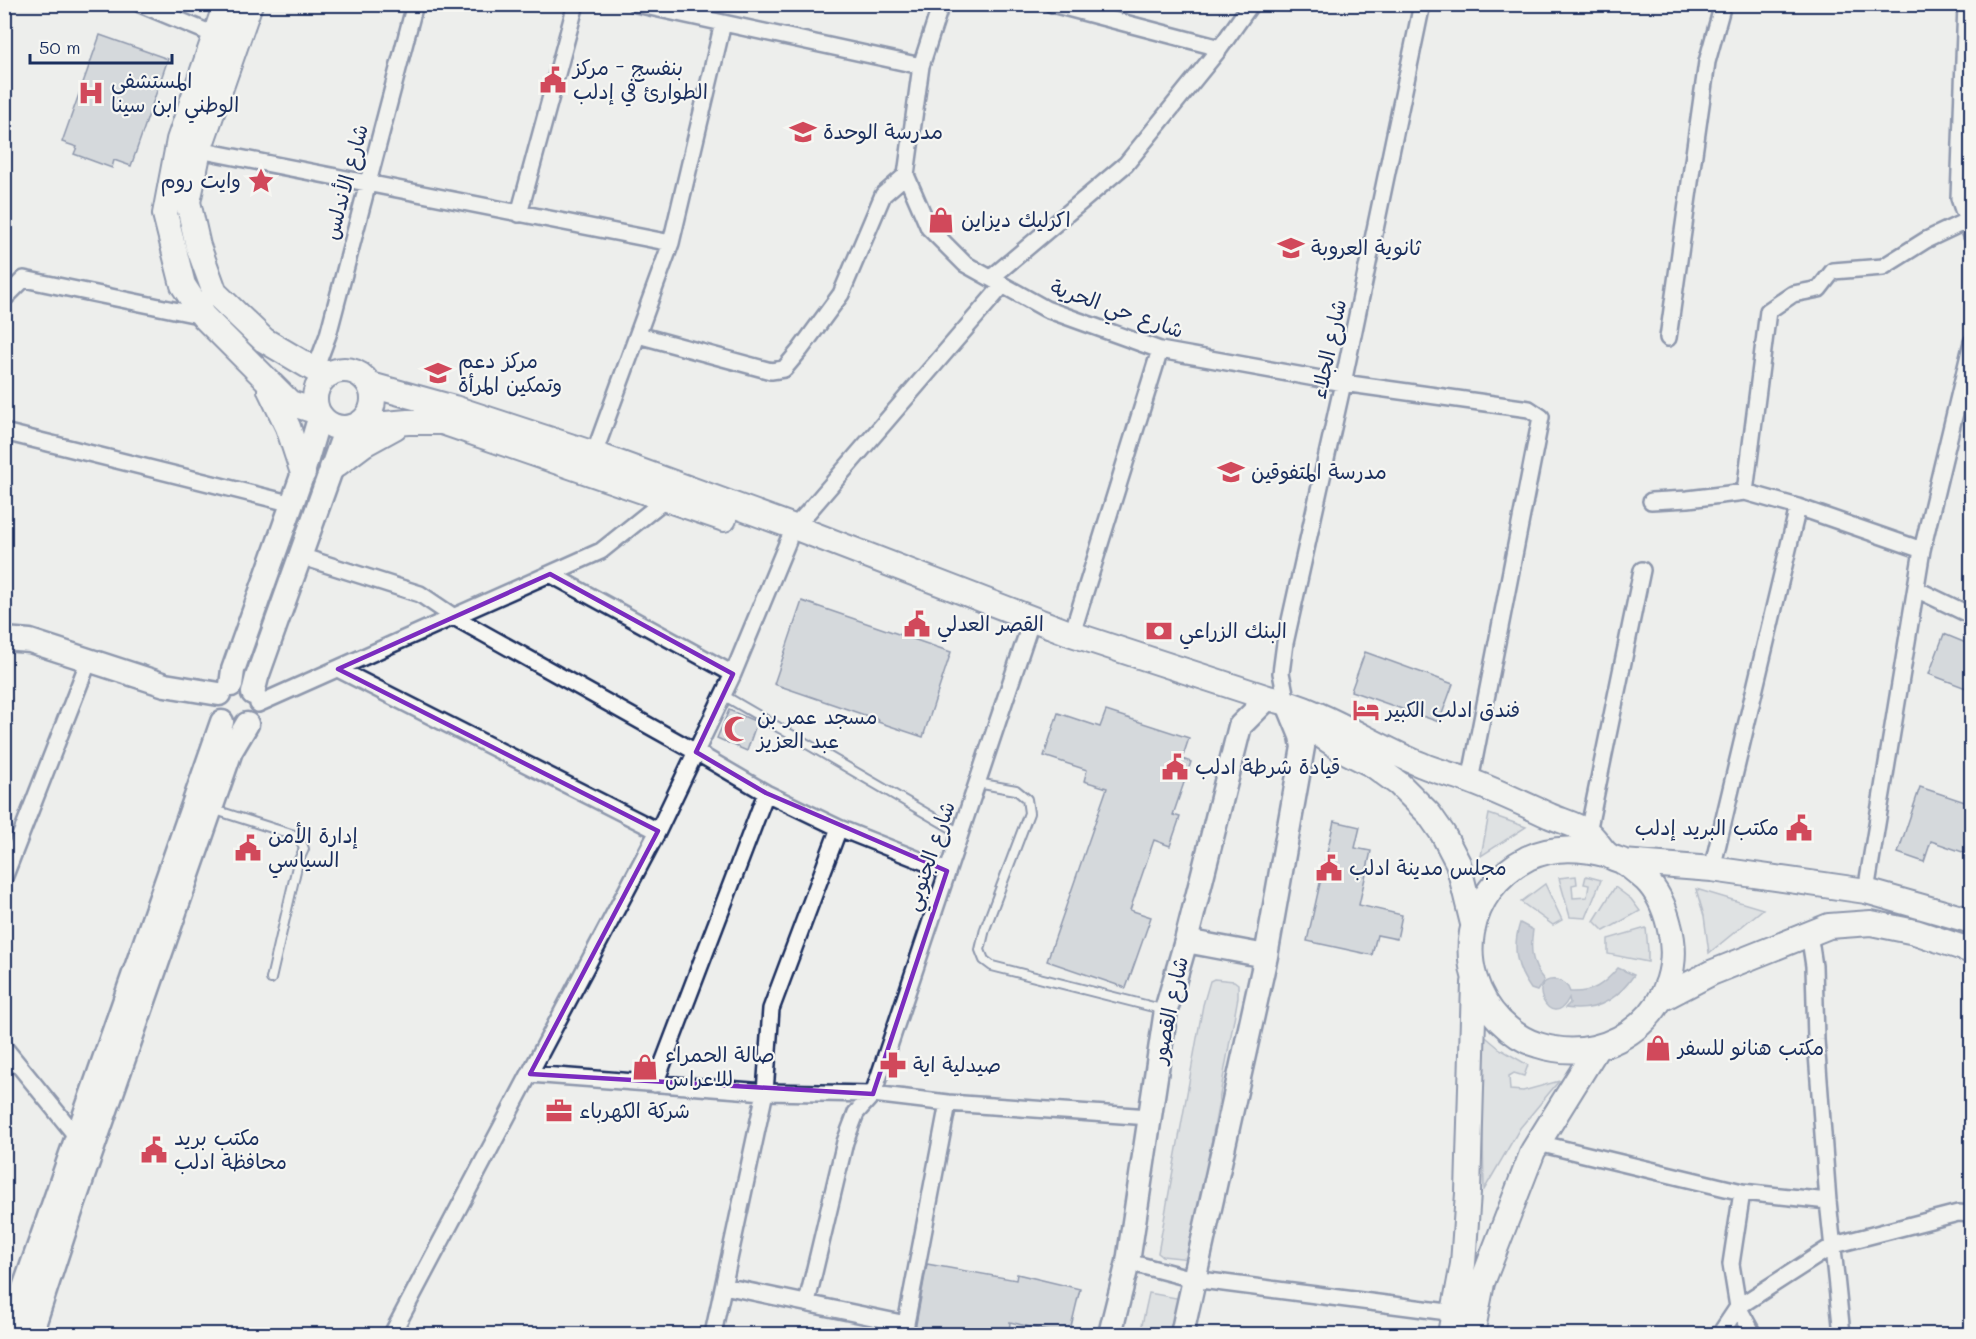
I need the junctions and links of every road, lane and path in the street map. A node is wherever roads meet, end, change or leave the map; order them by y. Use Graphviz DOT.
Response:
graph roads {
  1 [pos="140,4"];
  2 [pos="226,4"];
  3 [pos="250,4"];
  4 [pos="415,4"];
  5 [pos="576,4"];
  6 [pos="636,4"];
  7 [pos="940,4"];
  8 [pos="1052,4"];
  9 [pos="1251,4"];
  10 [pos="1422,4"];
  11 [pos="1723,4"];
  12 [pos="1966,4"];
  13 [pos="664,7"];
  14 [pos="723,23"];
  15 [pos="226,40"];
  16 [pos="1220,48"];
  17 [pos="921,66"];
  18 [pos="1967,70"];
  19 [pos="199,150"];
  20 [pos="906,176"];
  21 [pos="368,185"];
  22 [pos="519,214"];
  23 [pos="1966,221"];
  24 [pos="1971,236"];
  25 [pos="671,243"];
  26 [pos="997,282"];
  27 [pos="4,300"];
  28 [pos="203,316"];
  29 [pos="638,335"];
  30 [pos="1668,338"];
  31 [pos="1971,342"];
  32 [pos="1160,350"];
  33 [pos="323,372"];
  34 [pos="262,375"];
  35 [pos="1343,383"];
  36 [pos="371,385"];
  37 [pos="319,414"];
  38 [pos="405,422"];
  39 [pos="349,428"];
  40 [pos="4,432"];
  41 [pos="594,454"];
  42 [pos="332,468"];
  43 [pos="303,473"];
  44 [pos="1745,492"];
  45 [pos="666,499"];
  46 [pos="1651,501"];
  47 [pos="293,504"];
  48 [pos="1798,507"];
  49 [pos="791,534"];
  50 [pos="1922,550"];
  51 [pos="300,556"];
  52 [pos="1642,570"];
  53 [pos="550,574"];
  54 [pos="1916,589"];
  55 [pos="1971,616"];
  56 [pos="454,617"];
  57 [pos="1028,630"];
  58 [pos="1072,634"];
  59 [pos="4,639"];
  60 [pos="89,660"];
  61 [pos="338,669"];
  62 [pos="733,674"];
  63 [pos="723,695"];
  64 [pos="255,699"];
  65 [pos="222,703"];
  66 [pos="1277,707"];
  67 [pos="247,724"];
  68 [pos="696,752"];
  69 [pos="1470,781"];
  70 [pos="977,783"];
  71 [pos="766,793"];
  72 [pos="211,808"];
  73 [pos="839,828"];
  74 [pos="658,831"];
  75 [pos="1588,832"];
  76 [pos="960,833"];
  77 [pos="1616,859"];
  78 [pos="1712,869"];
  79 [pos="947,871"];
  80 [pos="4,878"];
  81 [pos="1866,891"];
  82 [pos="1971,921"];
  83 [pos="1473,924"];
  84 [pos="1809,933"];
  85 [pos="1186,942"];
  86 [pos="1971,951"];
  87 [pos="1266,956"];
  88 [pos="270,979"];
  89 [pos="1474,981"];
  90 [pos="1661,999"];
  91 [pos="1166,1010"];
  92 [pos="4,1047"];
  93 [pos="1597,1048"];
  94 [pos="530,1074"];
  95 [pos="655,1084"];
  96 [pos="765,1092"];
  97 [pos="873,1094"];
  98 [pos="948,1103"];
  99 [pos="1150,1117"];
  100 [pos="77,1137"];
  101 [pos="1538,1143"];
  102 [pos="1742,1192"];
  103 [pos="1828,1201"];
  104 [pos="1971,1214"];
  105 [pos="1834,1245"];
  106 [pos="1128,1262"];
  107 [pos="1193,1279"];
  108 [pos="724,1286"];
  109 [pos="807,1302"];
  110 [pos="1738,1307"];
  111 [pos="1453,1324"];
  112 [pos="905,1329"];
  113 [pos="8,1335"];
  114 [pos="31,1335"];
  115 [pos="392,1335"];
  116 [pos="714,1335"];
  117 [pos="1110,1335"];
  118 [pos="1182,1335"];
  119 [pos="1472,1335"];
  120 [pos="1720,1335"];
  121 [pos="1753,1335"];
  122 [pos="1842,1335"];
  1 -- 15 [label="street"];
  2 -- 15 [label="main road"];
  3 -- 15 [label="main road"];
  4 -- 21 [label="street, شارع الأندلس"];
  5 -- 22 [label="street"];
  6 -- 13 [label="street"];
  7 -- 17 [label="street"];
  8 -- 16 [label="street"];
  9 -- 16 [label="street"];
  10 -- 35 [label="street, شارع الجلاء"];
  11 -- 30 [label="street"];
  12 -- 18 [label="street"];
  13 -- 14 [label="street"];
  14 -- 17 [label="street"];
  14 -- 25 [label="street"];
  15 -- 19 [label="main road"];
  15 -- 28 [label="main road"];
  16 -- 26 [label="street"];
  17 -- 20 [label="street"];
  18 -- 23 [label="street"];
  19 -- 21 [label="street"];
  19 -- 33 [label="main road"];
  20 -- 26 [label="street, شارع حي الحرية"];
  20 -- 29 [label="street"];
  21 -- 22 [label="street"];
  21 -- 33 [label="street, شارع الأندلس"];
  22 -- 25 [label="street"];
  23 -- 24 [label="street"];
  23 -- 44 [label="street"];
  25 -- 29 [label="street"];
  26 -- 32 [label="street, شارع حي الحرية"];
  26 -- 49 [label="street"];
  27 -- 28 [label="street"];
  28 -- 34 [label="main road"];
  29 -- 41 [label="street"];
  31 -- 50 [label="street"];
  32 -- 35 [label="street, شارع حي الحرية"];
  32 -- 58 [label="street"];
  33 -- 36 [label="main road"];
  33 -- 37 [label="main road"];
  34 -- 37 [label="main road"];
  34 -- 43 [label="main road"];
  35 -- 66 [label="street, شارع الجلاء"];
  35 -- 69 [label="street, شارع حي الحرية"];
  36 -- 39 [label="main road"];
  36 -- 41 [label="main road"];
  37 -- 39 [label="main road"];
  37 -- 43 [label="street"];
  38 -- 39 [label="main road"];
  38 -- 42 [label="main road"];
  38 -- 45 [label="main road"];
  39 -- 42 [label="street"];
  40 -- 47 [label="street"];
  41 -- 49 [label="main road"];
  42 -- 51 [label="street"];
  43 -- 47 [label="street"];
  44 -- 46 [label="street"];
  44 -- 48 [label="street"];
  45 -- 49 [label="main road"];
  45 -- 53 [label="street"];
  47 -- 65 [label="street"];
  48 -- 50 [label="street"];
  48 -- 78 [label="street"];
  49 -- 57 [label="main road"];
  49 -- 58 [label="main road"];
  49 -- 62 [label="street"];
  50 -- 54 [label="street"];
  51 -- 56 [label="street"];
  51 -- 64 [label="street"];
  52 -- 75 [label="street"];
  53 -- 56 [label="street"];
  53 -- 62 [label="street"];
  54 -- 55 [label="street"];
  54 -- 81 [label="street"];
  56 -- 61 [label="street"];
  56 -- 68 [label="street"];
  57 -- 66 [label="main road"];
  57 -- 70 [label="street, شارع الجنوبي"];
  58 -- 66 [label="main road"];
  59 -- 60 [label="street"];
  60 -- 65 [label="street"];
  60 -- 80 [label="street"];
  61 -- 64 [label="street"];
  61 -- 74 [label="street"];
  62 -- 63 [label="street"];
  63 -- 68 [label="street"];
  63 -- 76 [label="lane"];
  64 -- 65 [label="street"];
  64 -- 67 [label="street"];
  65 -- 67 [label="street"];
  65 -- 100 [label="street"];
  66 -- 69 [label="main road"];
  66 -- 83 [label="main road"];
  66 -- 85 [label="street, شارع القصور"];
  66 -- 87 [label="street"];
  67 -- 72 [label="street"];
  68 -- 71 [label="street"];
  68 -- 74 [label="street"];
  69 -- 75 [label="main road"];
  70 -- 76 [label="street, شارع الجنوبي"];
  70 -- 91 [label="lane"];
  71 -- 73 [label="street"];
  71 -- 95 [label="street"];
  72 -- 88 [label="lane"];
  72 -- 114 [label="street"];
  73 -- 79 [label="street"];
  73 -- 96 [label="street"];
  74 -- 94 [label="street"];
  75 -- 77 [label="main road"];
  76 -- 79 [label="street, شارع الجنوبي"];
  77 -- 78 [label="main road"];
  77 -- 83 [label="main road"];
  77 -- 90 [label="main road"];
  78 -- 81 [label="main road"];
  79 -- 97 [label="street, شارع الجنوبي"];
  81 -- 82 [label="main road"];
  83 -- 89 [label="main road"];
  84 -- 86 [label="main road"];
  84 -- 90 [label="main road"];
  84 -- 103 [label="street"];
  85 -- 87 [label="street"];
  85 -- 91 [label="street, شارع القصور"];
  87 -- 107 [label="street"];
  89 -- 93 [label="main road"];
  89 -- 111 [label="main road"];
  90 -- 93 [label="main road"];
  91 -- 99 [label="street, شارع القصور"];
  92 -- 100 [label="street"];
  93 -- 101 [label="main road"];
  94 -- 95 [label="street"];
  94 -- 115 [label="street"];
  95 -- 96 [label="street"];
  96 -- 97 [label="street"];
  96 -- 108 [label="street"];
  97 -- 98 [label="street"];
  97 -- 109 [label="street"];
  98 -- 99 [label="street"];
  98 -- 112 [label="street"];
  99 -- 106 [label="street, شارع القصور"];
  100 -- 113 [label="street"];
  101 -- 102 [label="street"];
  101 -- 119 [label="main road"];
  102 -- 103 [label="street"];
  102 -- 110 [label="street"];
  103 -- 105 [label="street"];
  104 -- 105 [label="street"];
  105 -- 110 [label="street"];
  105 -- 122 [label="street"];
  106 -- 107 [label="street"];
  106 -- 117 [label="street, شارع القصور"];
  107 -- 111 [label="street"];
  107 -- 118 [label="street"];
  108 -- 109 [label="street"];
  108 -- 116 [label="street"];
  109 -- 112 [label="street"];
  110 -- 120 [label="street"];
  110 -- 121 [label="street"];
}
